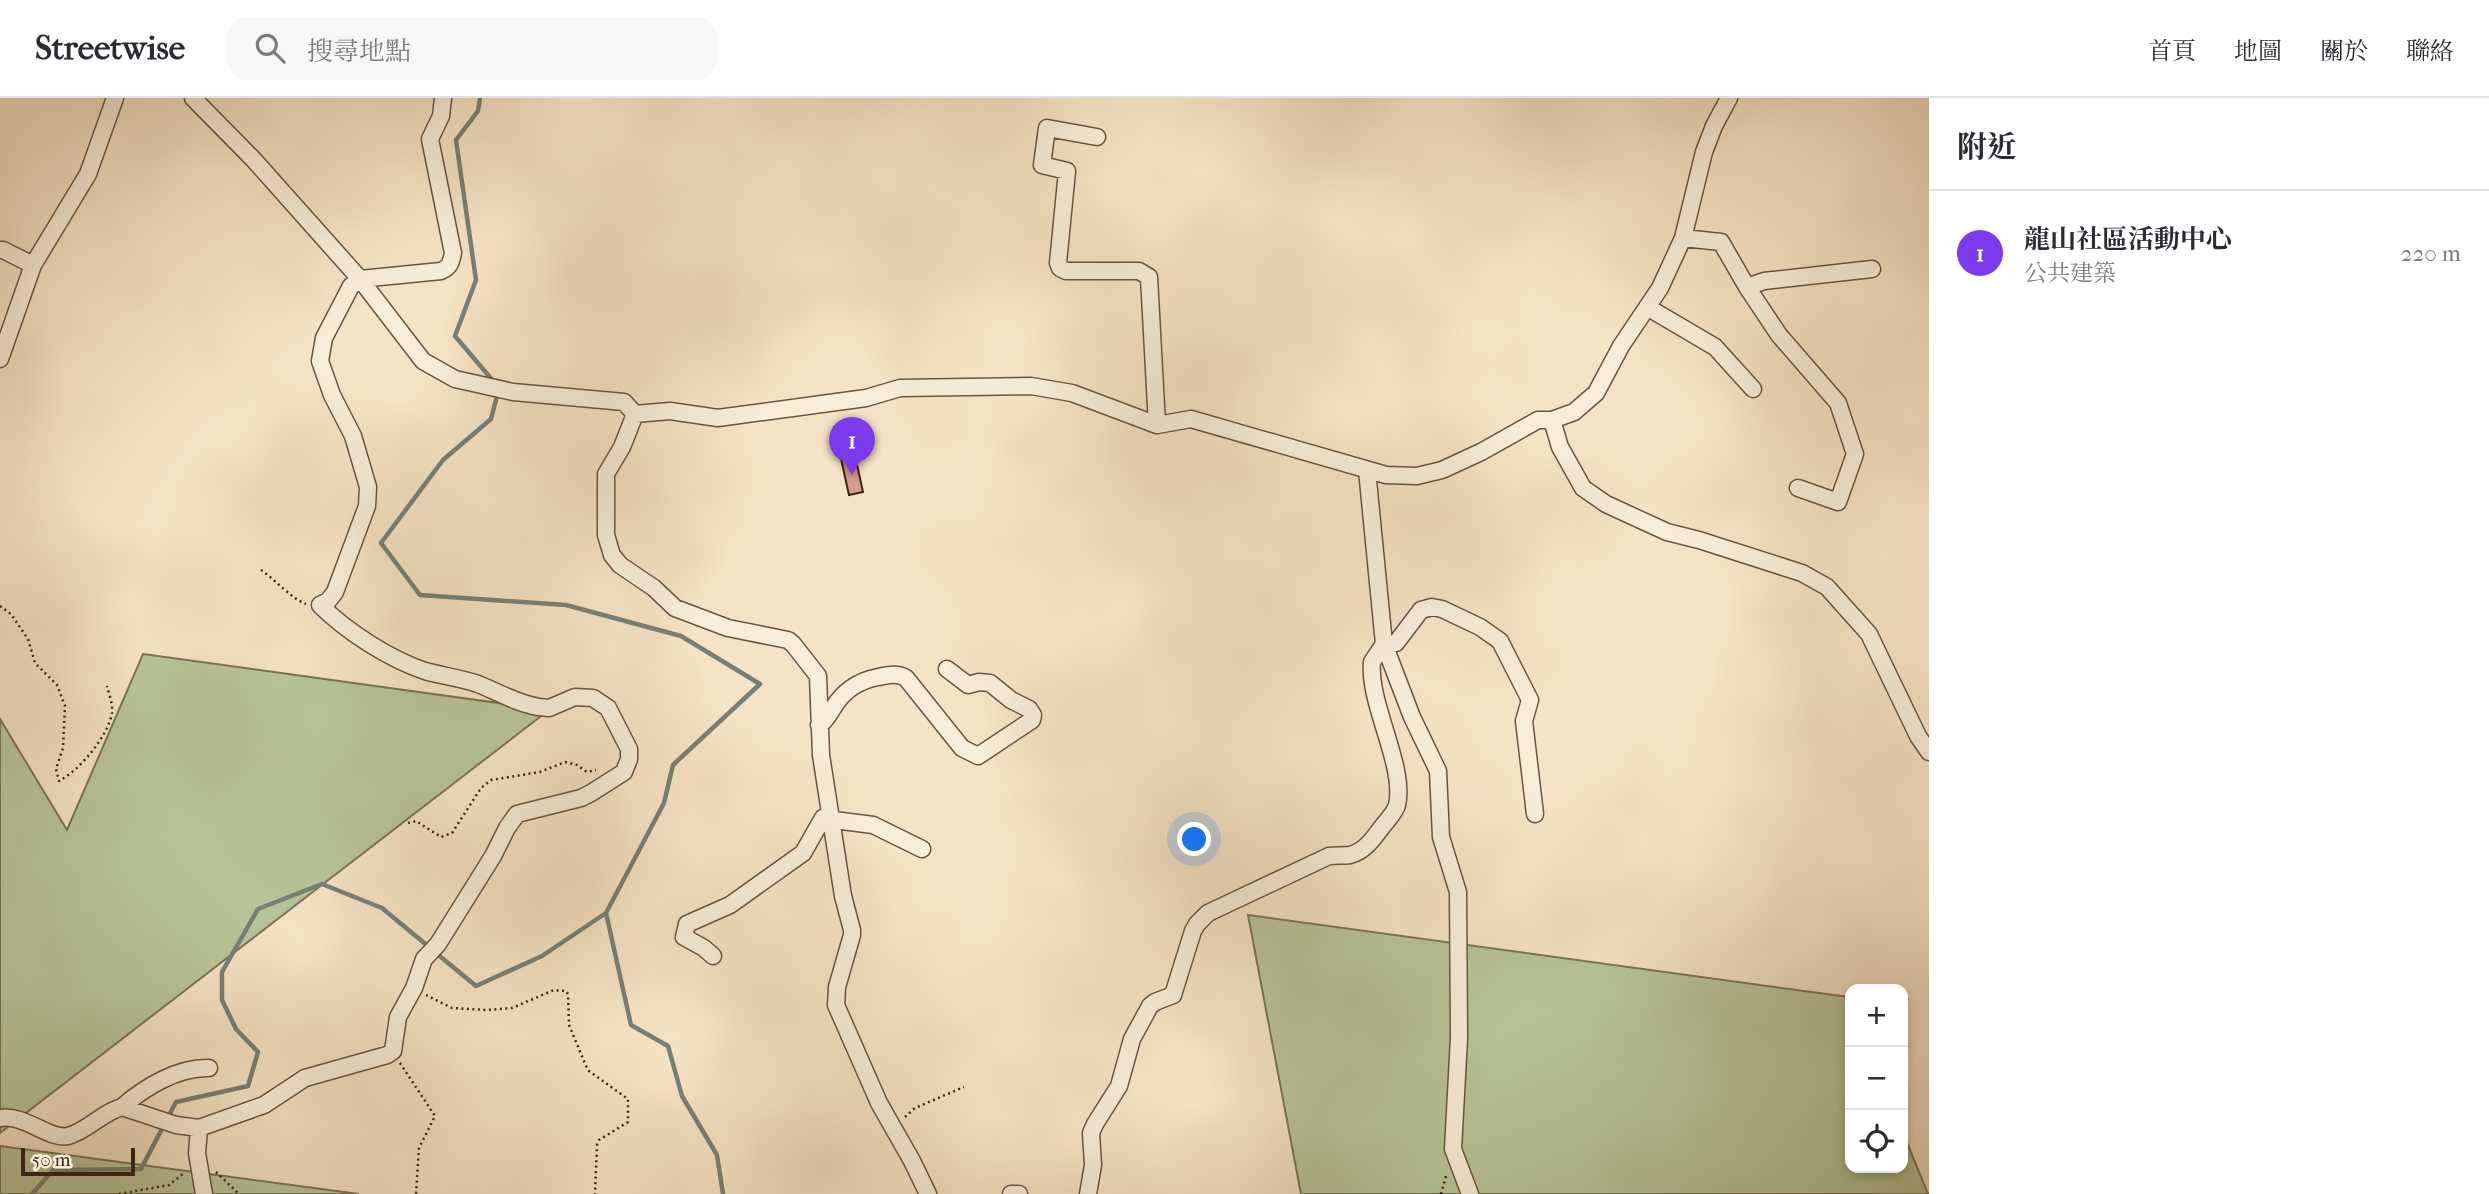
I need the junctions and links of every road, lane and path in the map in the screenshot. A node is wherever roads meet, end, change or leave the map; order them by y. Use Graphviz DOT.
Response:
graph roads {
  1 [pos="115,98"];
  2 [pos="193,98"];
  3 [pos="443,98"];
  4 [pos="1729,98"];
  5 [pos="1097,137"];
  6 [pos="1683,238"];
  7 [pos="0,250"];
  8 [pos="33,265"];
  9 [pos="1871,269"];
  10 [pos="360,279"];
  11 [pos="1746,287"];
  12 [pos="1647,307"];
  13 [pos="1,359"];
  14 [pos="1754,388"];
  15 [pos="635,414"];
  16 [pos="1552,421"];
  17 [pos="1157,425"];
  18 [pos="1367,470"];
  19 [pos="1798,488"];
  20 [pos="261,570"];
  21 [pos="320,605"];
  22 [pos="0,606"];
  23 [pos="1384,644"];
  24 [pos="947,669"];
  25 [pos="107,686"];
  26 [pos="819,725"];
  27 [pos="1929,752"];
  28 [pos="604,768"];
  29 [pos="1535,814"];
  30 [pos="830,817"];
  31 [pos="408,823"];
  32 [pos="922,849"];
  33 [pos="713,956"];
  34 [pos="414,988"];
  35 [pos="393,1051"];
  36 [pos="209,1068"];
  37 [pos="964,1087"];
  38 [pos="122,1107"];
  39 [pos="0,1118"];
  40 [pos="199,1128"];
  41 [pos="894,1131"];
  42 [pos="204,1194"];
  43 [pos="416,1194"];
  44 [pos="595,1194"];
  45 [pos="928,1194"];
  46 [pos="1011,1194"];
  47 [pos="1019,1194"];
  48 [pos="1088,1194"];
  49 [pos="1470,1194"];
  1 -- 8 [label="street"];
  2 -- 10 [label="street"];
  3 -- 10 [label="street"];
  4 -- 6 [label="street"];
  5 -- 17 [label="street"];
  6 -- 11 [label="street"];
  6 -- 12 [label="street"];
  7 -- 8 [label="street"];
  8 -- 13 [label="street"];
  9 -- 11 [label="street"];
  10 -- 15 [label="street"];
  10 -- 21 [label="street"];
  11 -- 19 [label="street"];
  12 -- 14 [label="street"];
  12 -- 16 [label="street"];
  15 -- 17 [label="street"];
  15 -- 26 [label="street"];
  16 -- 18 [label="street"];
  16 -- 27 [label="street"];
  17 -- 18 [label="street"];
  18 -- 23 [label="street"];
  20 -- 21 [label="path"];
  21 -- 34 [label="street"];
  22 -- 25 [label="path"];
  23 -- 29 [label="street"];
  23 -- 48 [label="street"];
  23 -- 49 [label="street"];
  24 -- 26 [label="street"];
  26 -- 30 [label="street"];
  28 -- 31 [label="path"];
  30 -- 32 [label="street"];
  30 -- 33 [label="street"];
  30 -- 41 [label="street"];
  34 -- 35 [label="street"];
  34 -- 44 [label="path"];
  35 -- 40 [label="street"];
  35 -- 43 [label="path"];
  36 -- 38 [label="street"];
  37 -- 41 [label="path"];
  38 -- 39 [label="street"];
  38 -- 40 [label="street"];
  40 -- 42 [label="street"];
  41 -- 45 [label="street"];
  46 -- 47 [label="street"];
}
